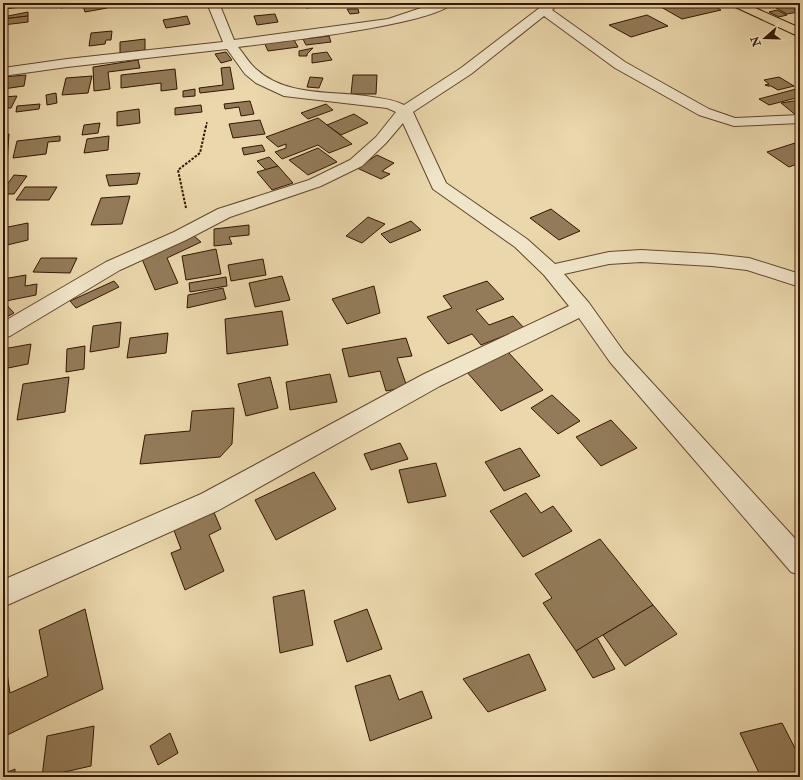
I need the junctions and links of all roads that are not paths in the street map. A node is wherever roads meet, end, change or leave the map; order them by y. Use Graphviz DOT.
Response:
graph roads {
  1 [pos="213,3"];
  2 [pos="446,3"];
  3 [pos="735,3"];
  4 [pos="550,5"];
  5 [pos="800,33"];
  6 [pos="230,45"];
  7 [pos="3,72"];
  8 [pos="406,111"];
  9 [pos="800,119"];
  10 [pos="551,271"];
  11 [pos="800,280"];
  12 [pos="582,308"];
  13 [pos="3,331"];
  14 [pos="800,563"];
  15 [pos="3,594"];
  1 -- 6 [label="street"];
  2 -- 6 [label="street"];
  3 -- 5 [label="main road"];
  4 -- 8 [label="street"];
  4 -- 9 [label="street"];
  6 -- 7 [label="street"];
  6 -- 8 [label="street"];
  8 -- 10 [label="street"];
  8 -- 13 [label="street"];
  10 -- 11 [label="street"];
  10 -- 12 [label="street"];
  12 -- 14 [label="street"];
  12 -- 15 [label="street"];
}
